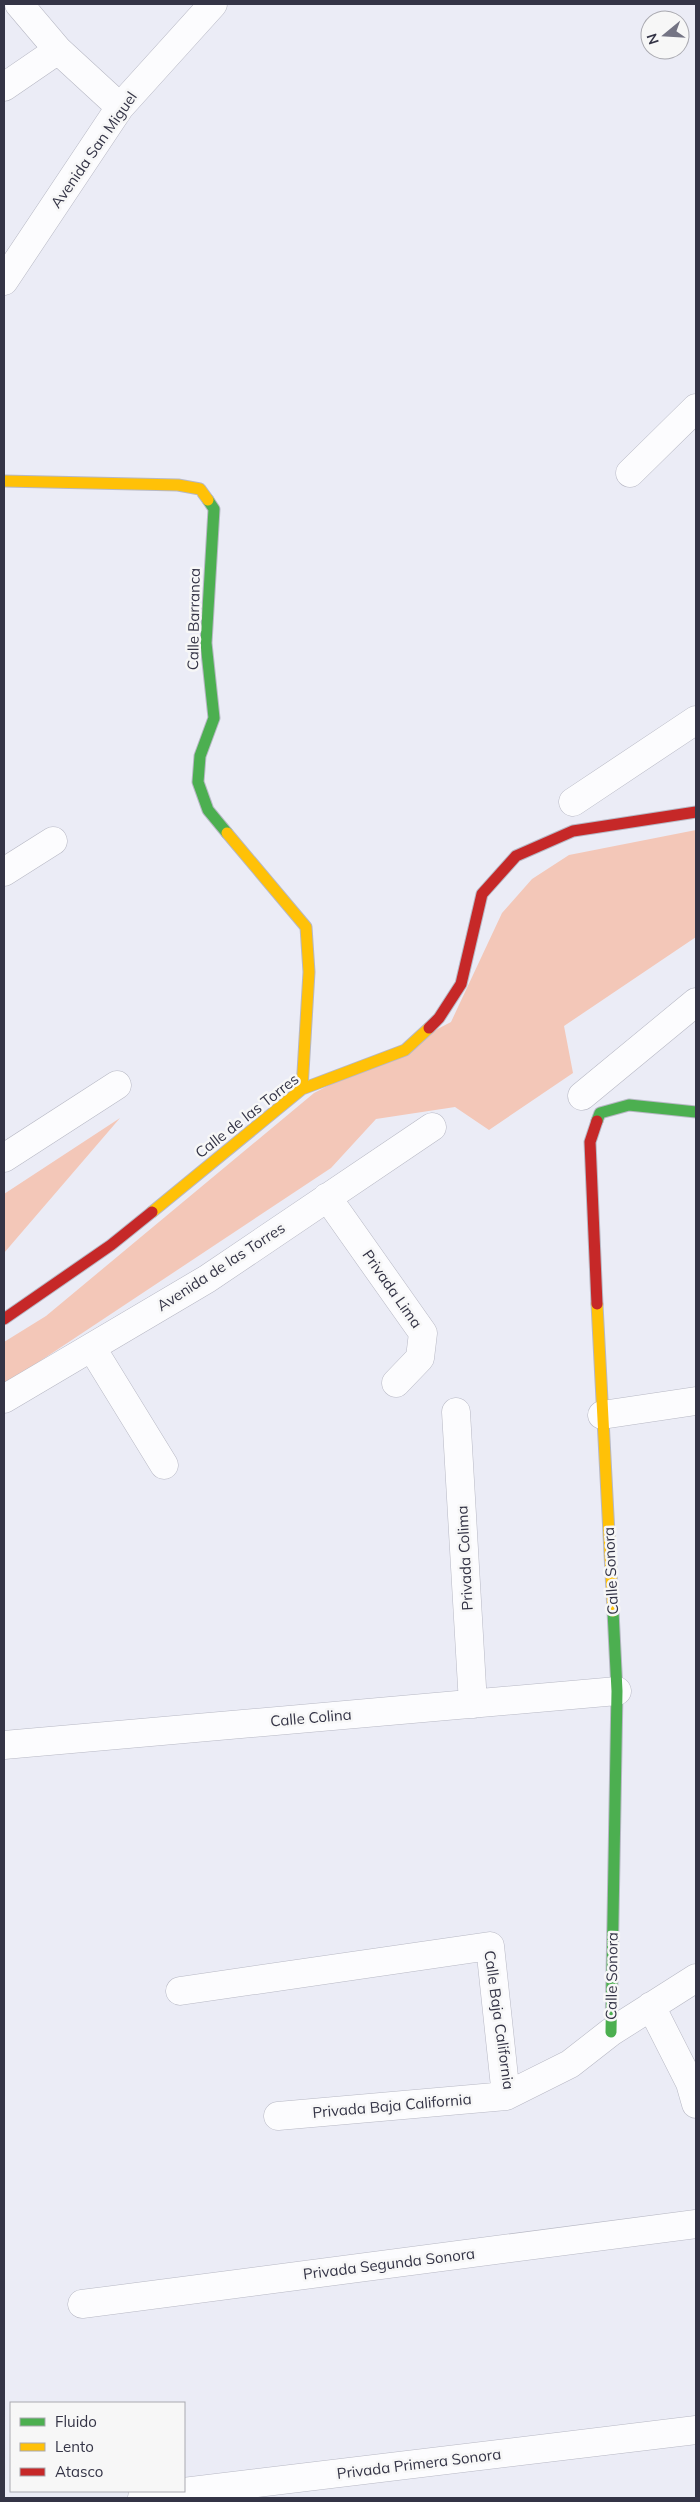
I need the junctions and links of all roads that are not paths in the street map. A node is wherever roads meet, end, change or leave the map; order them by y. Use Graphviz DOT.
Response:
graph roads {
  1 [pos="19,4"];
  2 [pos="214,4"];
  3 [pos="58,50"];
  4 [pos="4,87"];
  5 [pos="120,107"];
  6 [pos="4,281"];
  7 [pos="696,408"];
  8 [pos="630,473"];
  9 [pos="4,482"];
  10 [pos="696,720"];
  11 [pos="572,802"];
  12 [pos="696,812"];
  13 [pos="53,841"];
  14 [pos="4,872"];
  15 [pos="696,1002"];
  16 [pos="118,1084"];
  17 [pos="302,1089"];
  18 [pos="591,1105"];
  19 [pos="696,1112"];
  20 [pos="432,1127"];
  21 [pos="4,1158"];
  22 [pos="327,1196"];
  23 [pos="4,1319"];
  24 [pos="92,1348"];
  25 [pos="396,1382"];
  26 [pos="4,1399"];
  27 [pos="696,1401"];
  28 [pos="456,1412"];
  29 [pos="602,1415"];
  30 [pos="164,1465"];
  31 [pos="618,1690"];
  32 [pos="473,1704"];
  33 [pos="4,1745"];
  34 [pos="696,1978"];
  35 [pos="180,1991"];
  36 [pos="651,2006"];
  37 [pos="611,2032"];
  38 [pos="506,2096"];
  39 [pos="696,2104"];
  40 [pos="278,2116"];
  41 [pos="696,2224"];
  42 [pos="82,2304"];
  43 [pos="696,2430"];
  44 [pos="183,2492"];
  45 [pos="185,2492"];
  46 [pos="142,2497"];
  1 -- 3 [label="street"];
  2 -- 5 [label="street, Avenida San Miguel"];
  3 -- 4 [label="street"];
  3 -- 5 [label="street"];
  5 -- 6 [label="street, Avenida San Miguel"];
  7 -- 8 [label="street"];
  9 -- 17 [label="street, Calle Barranca"];
  10 -- 11 [label="street"];
  12 -- 17 [label="street, Calle de las Torres"];
  13 -- 14 [label="street"];
  15 -- 18 [label="street"];
  16 -- 21 [label="street"];
  17 -- 23 [label="street, Calle de las Torres"];
  18 -- 19 [label="street"];
  18 -- 29 [label="street, Calle Sonora"];
  20 -- 22 [label="street, Avenida de las Torres"];
  22 -- 24 [label="street, Avenida de las Torres"];
  22 -- 25 [label="street, Privada Lima"];
  24 -- 26 [label="street, Avenida de las Torres"];
  24 -- 30 [label="street"];
  27 -- 29 [label="street"];
  28 -- 32 [label="street, Privada Colima"];
  29 -- 31 [label="street, Calle Sonora"];
  31 -- 32 [label="street, Calle Colina"];
  31 -- 37 [label="street, Calle Sonora"];
  32 -- 33 [label="street, Calle Colina"];
  34 -- 36 [label="street, Calle Baja California"];
  35 -- 38 [label="street, Calle Baja California"];
  36 -- 37 [label="street, Calle Baja California"];
  36 -- 39 [label="street"];
  37 -- 38 [label="street, Calle Baja California"];
  38 -- 40 [label="street, Privada Baja California"];
  41 -- 42 [label="street, Privada Segunda Sonora"];
  43 -- 45 [label="street, Privada Primera Sonora"];
  44 -- 46 [label="street, Privada Primera Sonora"];
}
